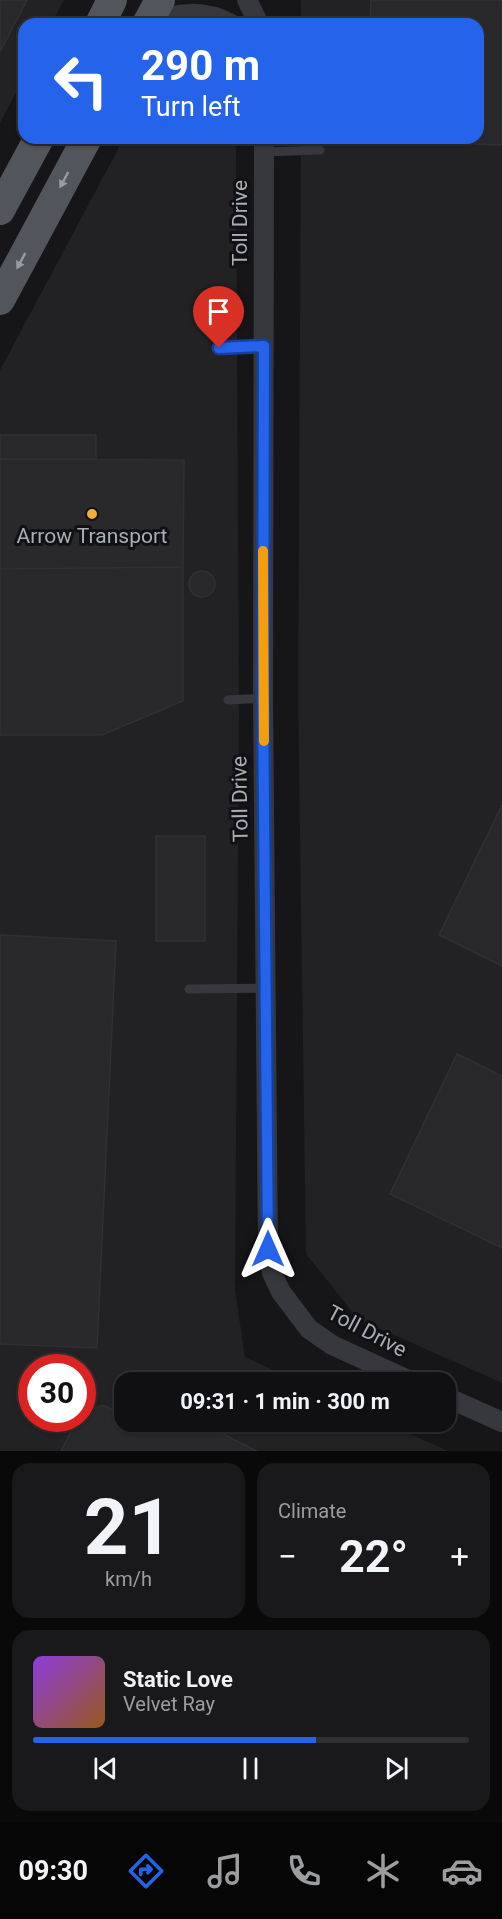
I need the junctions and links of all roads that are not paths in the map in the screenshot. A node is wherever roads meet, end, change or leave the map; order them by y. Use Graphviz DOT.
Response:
graph roads {
  1 [pos="112,0"];
  2 [pos="160,0"];
  3 [pos="247,0"];
  4 [pos="103,18"];
  5 [pos="152,18"];
  6 [pos="162,18"];
  7 [pos="215,18"];
  8 [pos="256,18"];
  9 [pos="36,144"];
  10 [pos="84,144"];
  11 [pos="264,145"];
  12 [pos="321,150"];
  13 [pos="2,206"];
  14 [pos="0,300"];
  15 [pos="264,346"];
  16 [pos="219,348"];
  17 [pos="263,698"];
  18 [pos="228,700"];
  19 [pos="266,988"];
  20 [pos="189,989"];
  21 [pos="391,1372"];
  22 [pos="456,1401"];
  23 [pos="502,1422"];
  1 -- 4 [label="main road"];
  2 -- 5 [label="main road"];
  3 -- 8 [label="street"];
  6 -- 7 [label="street"];
  9 -- 13 [label="main road"];
  10 -- 14 [label="main road, one-way"];
  11 -- 12 [label="lane"];
  11 -- 15 [label="street, Toll Drive"];
  15 -- 16 [label="lane"];
  15 -- 17 [label="street, Toll Drive"];
  17 -- 18 [label="lane"];
  17 -- 19 [label="street, Toll Drive"];
  19 -- 20 [label="lane"];
  19 -- 21 [label="street, Toll Drive"];
  22 -- 23 [label="street"];
}
